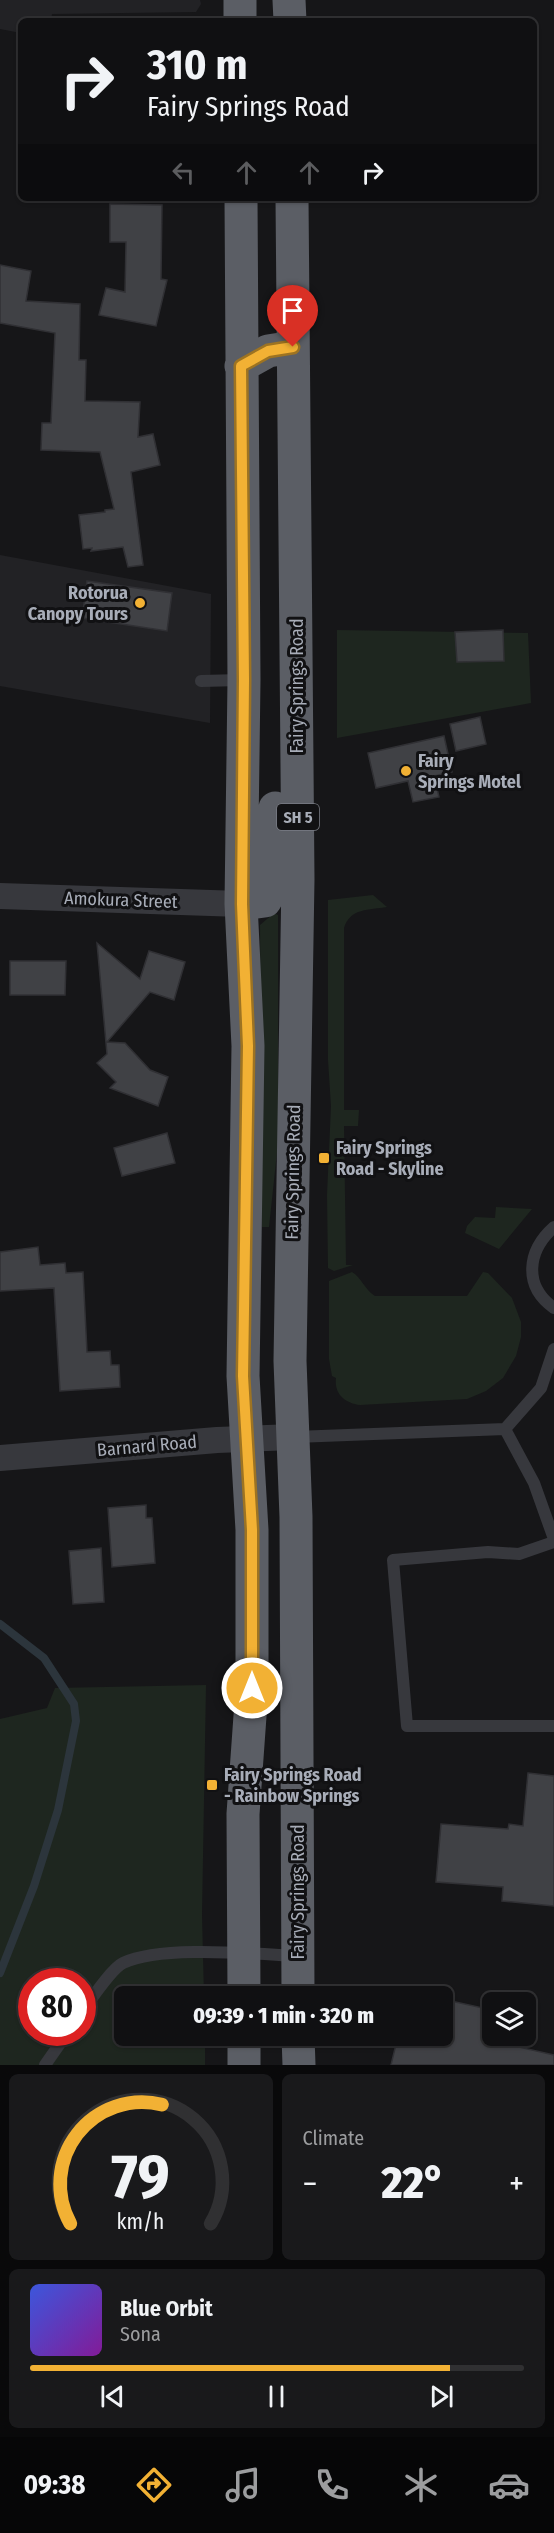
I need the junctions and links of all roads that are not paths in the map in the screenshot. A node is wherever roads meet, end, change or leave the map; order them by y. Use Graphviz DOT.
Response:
graph roads {
  1 [pos="240,0"];
  2 [pos="289,0"];
  3 [pos="240,18"];
  4 [pos="290,18"];
  5 [pos="241,201"];
  6 [pos="292,201"];
  7 [pos="293,347"];
  8 [pos="241,366"];
  9 [pos="297,651"];
  10 [pos="244,680"];
  11 [pos="201,681"];
  12 [pos="0,896"];
  13 [pos="242,904"];
  14 [pos="554,1227"];
  15 [pos="554,1308"];
  16 [pos="554,1349"];
  17 [pos="505,1429"];
  18 [pos="293,1437"];
  19 [pos="246,1439"];
  20 [pos="0,1458"];
  21 [pos="554,1540"];
  22 [pos="554,1726"];
  23 [pos="244,1953"];
  24 [pos="298,1956"];
  25 [pos="244,1986"];
  26 [pos="298,1986"];
  27 [pos="96,1995"];
  28 [pos="58,2046"];
  29 [pos="244,2046"];
  30 [pos="298,2046"];
  31 [pos="45,2065"];
  32 [pos="244,2065"];
  33 [pos="299,2065"];
  1 -- 3 [label="highway"];
  2 -- 4 [label="highway"];
  5 -- 8 [label="highway"];
  6 -- 7 [label="highway, Fairy Springs Road / SH 5"];
  7 -- 8 [label="highway"];
  7 -- 9 [label="highway, Fairy Springs Road / SH 5"];
  8 -- 10 [label="highway"];
  9 -- 13 [label="highway"];
  9 -- 18 [label="highway, Fairy Springs Road / SH 5"];
  10 -- 11 [label="lane"];
  10 -- 13 [label="highway"];
  12 -- 13 [label="street, Amokura Street"];
  13 -- 19 [label="highway"];
  14 -- 15 [label="lane"];
  16 -- 17 [label="lane"];
  17 -- 18 [label="lane"];
  17 -- 21 [label="lane"];
  18 -- 19 [label="street, Barnard Road"];
  18 -- 24 [label="highway, Fairy Springs Road / SH 5"];
  19 -- 20 [label="street, Barnard Road"];
  19 -- 23 [label="highway"];
  21 -- 22 [label="lane"];
  23 -- 24 [label="lane"];
  23 -- 25 [label="highway"];
  23 -- 27 [label="lane"];
  24 -- 26 [label="highway, Fairy Springs Road / SH 5"];
  28 -- 31 [label="lane"];
  29 -- 32 [label="highway"];
  30 -- 33 [label="highway"];
}
